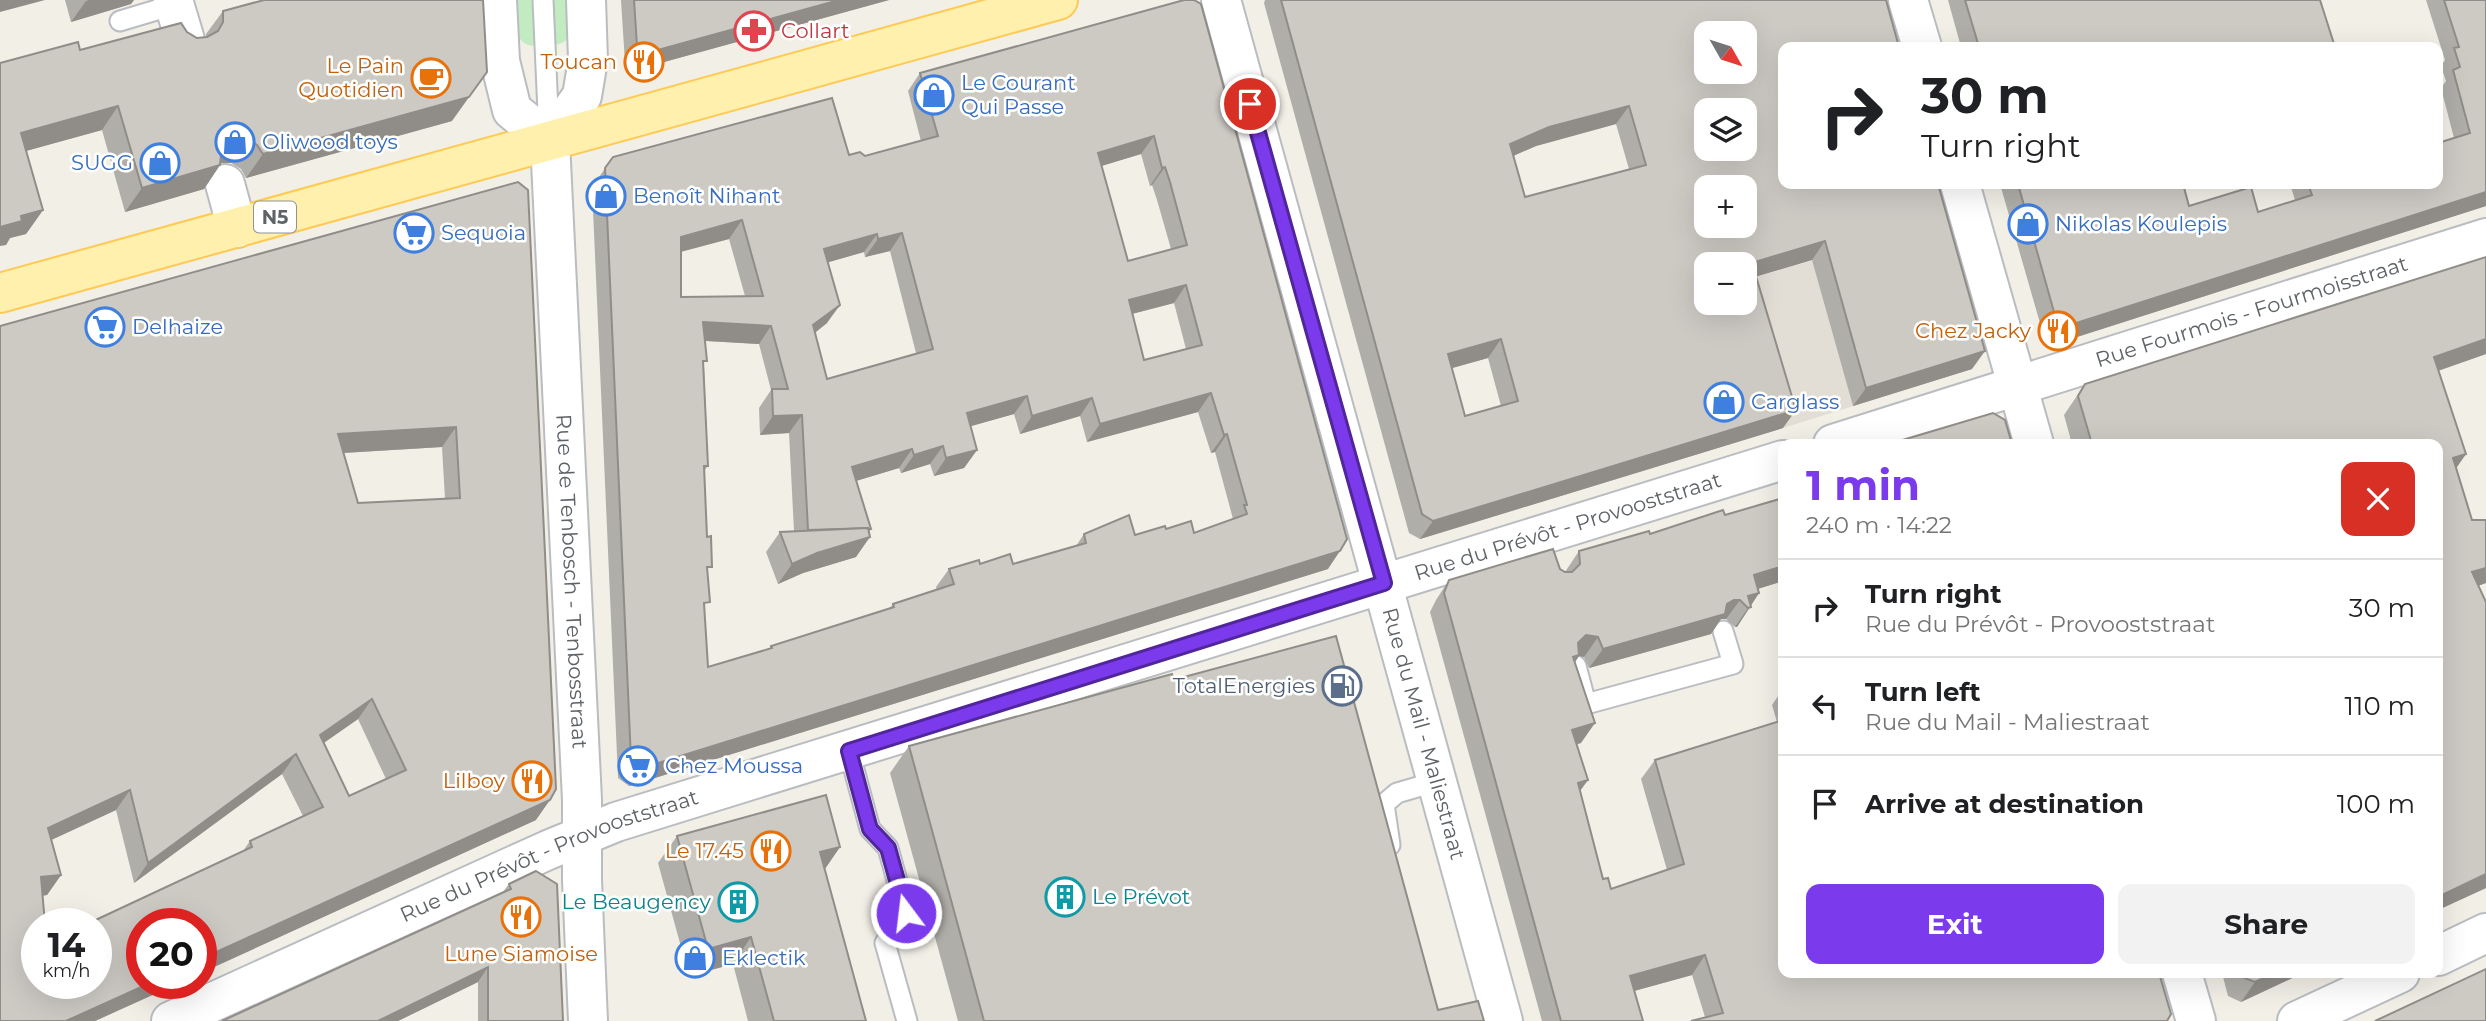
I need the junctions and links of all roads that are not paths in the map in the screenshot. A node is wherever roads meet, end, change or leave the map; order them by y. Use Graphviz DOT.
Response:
graph roads {
  1 [pos="497,0"];
  2 [pos="543,0"];
  3 [pos="586,0"];
  4 [pos="1058,0"];
  5 [pos="1221,0"];
  6 [pos="1908,0"];
  7 [pos="179,1"];
  8 [pos="120,21"];
  9 [pos="185,40"];
  10 [pos="1921,42"];
  11 [pos="550,141"];
  12 [pos="225,184"];
  13 [pos="1961,189"];
  14 [pos="237,228"];
  15 [pos="2486,238"];
  16 [pos="0,293"];
  17 [pos="2018,387"];
  18 [pos="1849,439"];
  19 [pos="2033,439"];
  20 [pos="1778,462"];
  21 [pos="1384,583"];
  22 [pos="1723,631"];
  23 [pos="1576,666"];
  24 [pos="849,751"];
  25 [pos="1438,781"];
  26 [pos="582,836"];
  27 [pos="1394,861"];
  28 [pos="2486,933"];
  29 [pos="2443,954"];
  30 [pos="2183,978"];
  31 [pos="2389,978"];
  32 [pos="170,1021"];
  33 [pos="588,1021"];
  34 [pos="907,1021"];
  35 [pos="1503,1021"];
  36 [pos="2196,1021"];
  37 [pos="2297,1021"];
  1 -- 11 [label="street"];
  2 -- 11 [label="lane"];
  3 -- 11 [label="street"];
  4 -- 11 [label="main road, N5"];
  5 -- 21 [label="street, Rue du Mail - Maliestraat"];
  6 -- 10 [label="street"];
  7 -- 8 [label="lane"];
  7 -- 9 [label="street"];
  11 -- 14 [label="main road, N5"];
  11 -- 26 [label="street, Rue de Tenbosch - Tenbosstraat"];
  12 -- 14 [label="street"];
  13 -- 17 [label="street"];
  14 -- 16 [label="main road, N5"];
  15 -- 17 [label="street, Rue Fourmois - Fourmoisstraat"];
  17 -- 18 [label="street"];
  17 -- 19 [label="street"];
  20 -- 21 [label="street, Rue du Prévôt - Provooststraat"];
  21 -- 24 [label="street, Rue du Prévôt - Provooststraat"];
  21 -- 25 [label="street, Rue du Mail - Maliestraat"];
  22 -- 23 [label="lane"];
  24 -- 26 [label="street, Rue du Prévôt - Provooststraat"];
  24 -- 34 [label="lane"];
  25 -- 27 [label="lane"];
  25 -- 35 [label="street, Rue du Mail - Maliestraat"];
  26 -- 32 [label="street, Rue du Prévôt - Provooststraat"];
  26 -- 33 [label="street, Rue de Tenbosch - Tenbosstraat"];
  28 -- 29 [label="street"];
  30 -- 36 [label="street"];
  31 -- 37 [label="street"];
}
